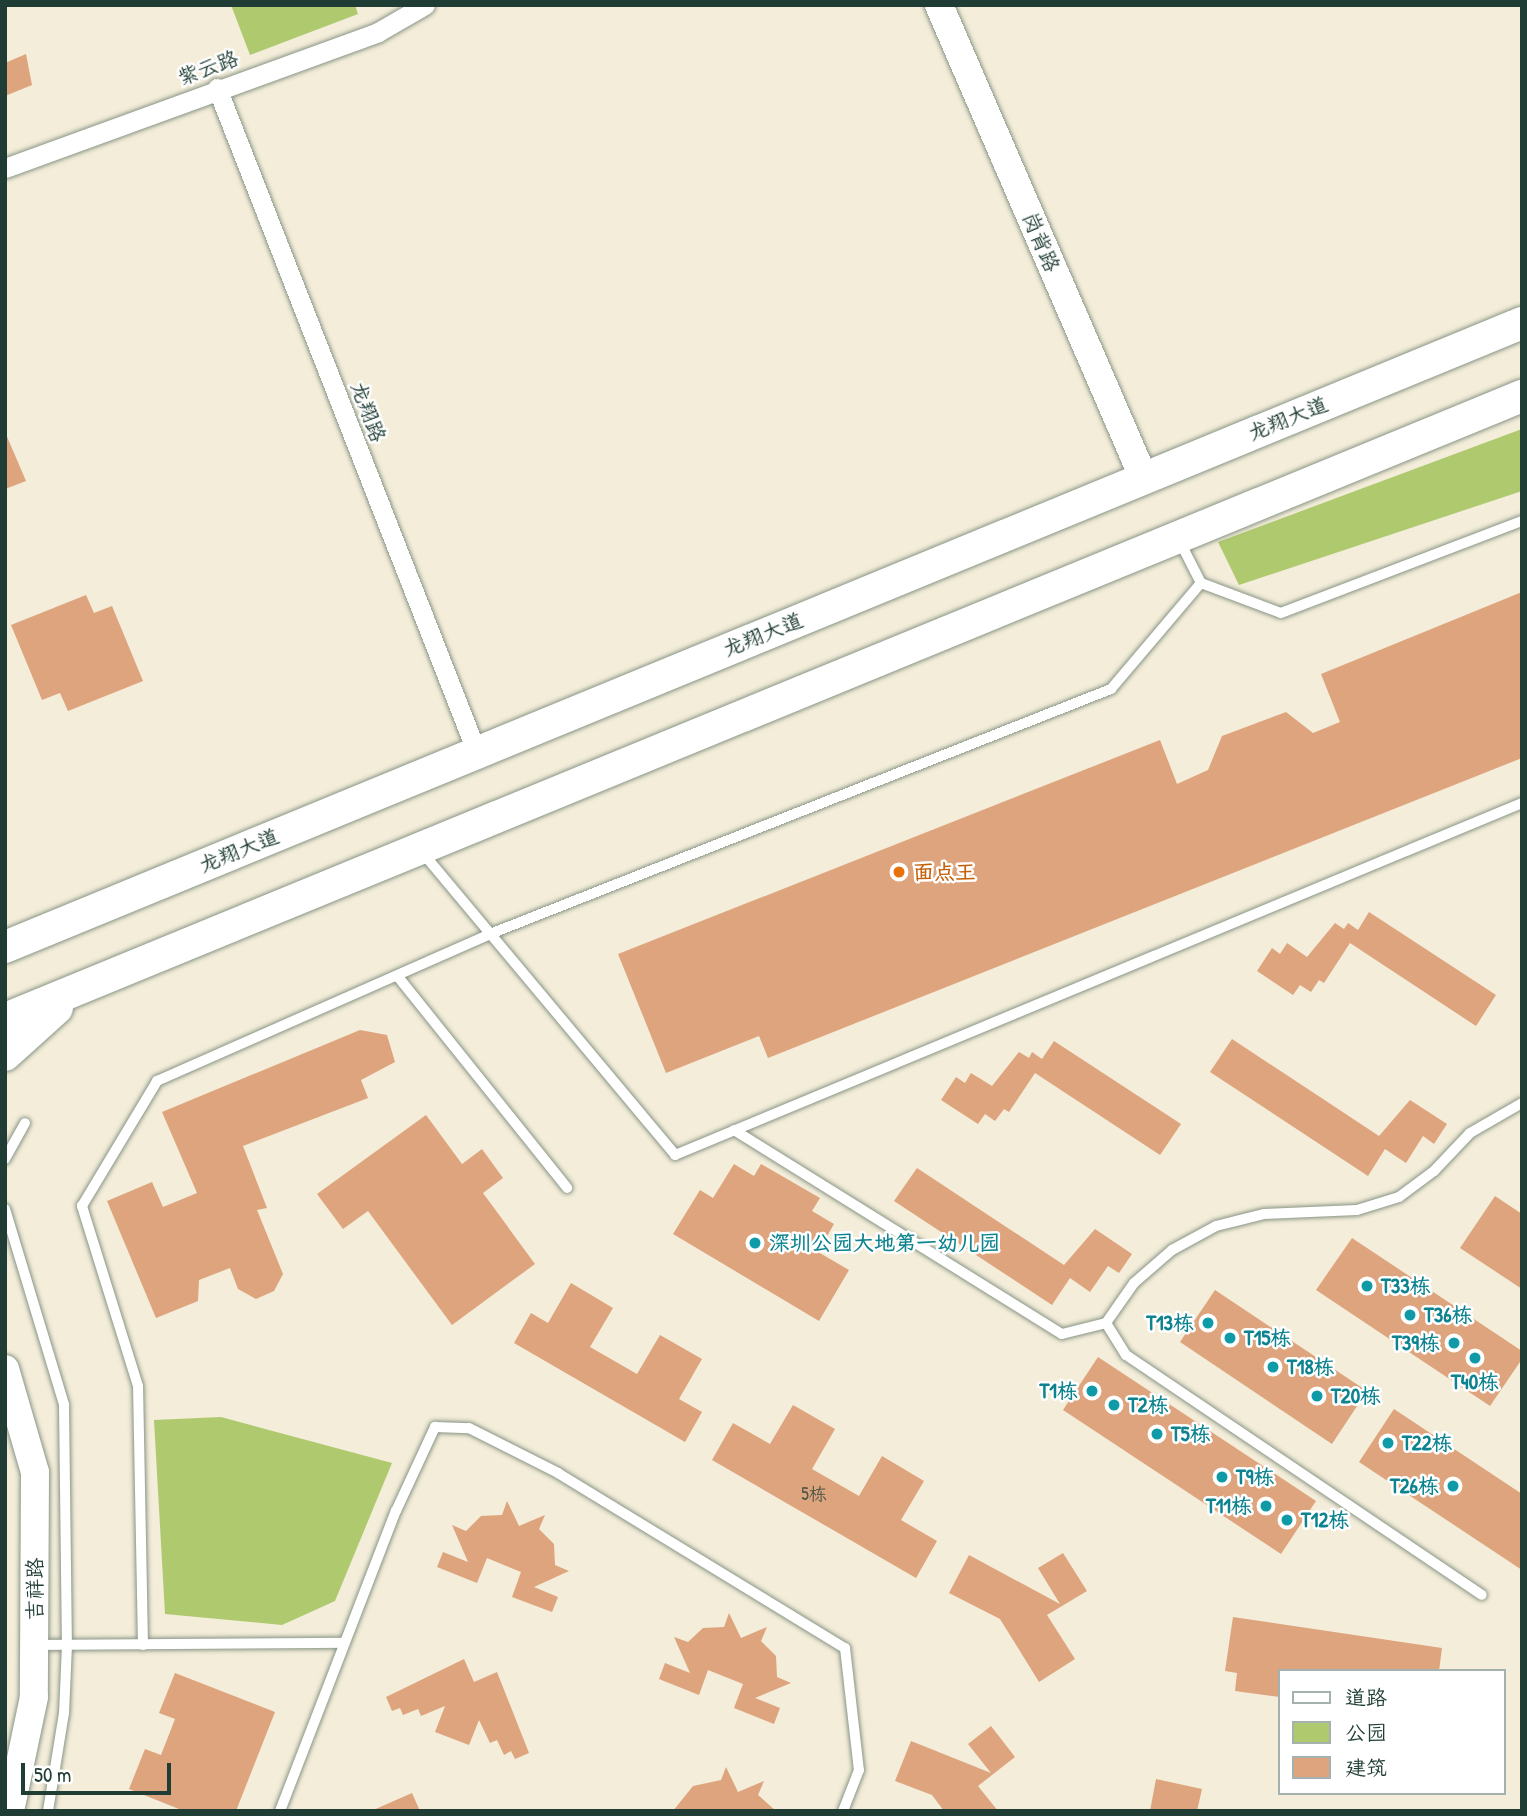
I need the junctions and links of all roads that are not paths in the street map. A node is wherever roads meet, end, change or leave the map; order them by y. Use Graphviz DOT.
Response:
graph roads {
  1 [pos="425,5"];
  2 [pos="939,5"];
  3 [pos="217,88"];
  4 [pos="5,167"];
  5 [pos="1522,323"];
  6 [pos="1522,396"];
  7 [pos="1144,479"];
  8 [pos="1522,521"];
  9 [pos="1178,538"];
  10 [pos="1201,583"];
  11 [pos="477,753"];
  12 [pos="1522,803"];
  13 [pos="419,849"];
  14 [pos="62,923"];
  15 [pos="490,934"];
  16 [pos="5,941"];
  17 [pos="5,947"];
  18 [pos="399,978"];
  19 [pos="86,986"];
  20 [pos="5,1019"];
  21 [pos="5,1055"];
  22 [pos="1522,1102"];
  23 [pos="25,1123"];
  24 [pos="734,1130"];
  25 [pos="5,1158"];
  26 [pos="567,1188"];
  27 [pos="5,1209"];
  28 [pos="1106,1324"];
  29 [pos="5,1369"];
  30 [pos="1482,1595"];
  31 [pos="344,1643"];
  32 [pos="143,1644"];
  33 [pos="34,1645"];
  34 [pos="67,1645"];
  35 [pos="9,1811"];
  36 [pos="48,1811"];
  37 [pos="280,1811"];
  38 [pos="843,1811"];
  1 -- 3 [label="street, 紫云路"];
  2 -- 7 [label="street, 岗背路"];
  3 -- 4 [label="street, 紫云路"];
  3 -- 11 [label="street, 龙翔路"];
  5 -- 7 [label="main road, 龙翔大道"];
  6 -- 9 [label="main road"];
  7 -- 11 [label="main road, 龙翔大道"];
  8 -- 10 [label="lane"];
  9 -- 10 [label="lane"];
  9 -- 13 [label="main road"];
  10 -- 15 [label="lane"];
  11 -- 14 [label="main road, 龙翔大道"];
  12 -- 24 [label="lane"];
  13 -- 15 [label="lane"];
  13 -- 19 [label="main road"];
  14 -- 16 [label="main road"];
  14 -- 17 [label="main road, 龙翔大道"];
  15 -- 18 [label="lane"];
  15 -- 24 [label="lane"];
  18 -- 26 [label="lane"];
  18 -- 32 [label="lane"];
  19 -- 20 [label="main road"];
  19 -- 21 [label="main road"];
  22 -- 28 [label="lane"];
  23 -- 25 [label="lane"];
  24 -- 28 [label="lane"];
  27 -- 34 [label="lane"];
  28 -- 30 [label="lane"];
  29 -- 33 [label="street, 吉祥路"];
  31 -- 32 [label="lane"];
  31 -- 37 [label="lane"];
  31 -- 38 [label="lane"];
  32 -- 34 [label="lane"];
  33 -- 34 [label="lane"];
  33 -- 35 [label="street, 吉祥路"];
  34 -- 36 [label="lane"];
}
